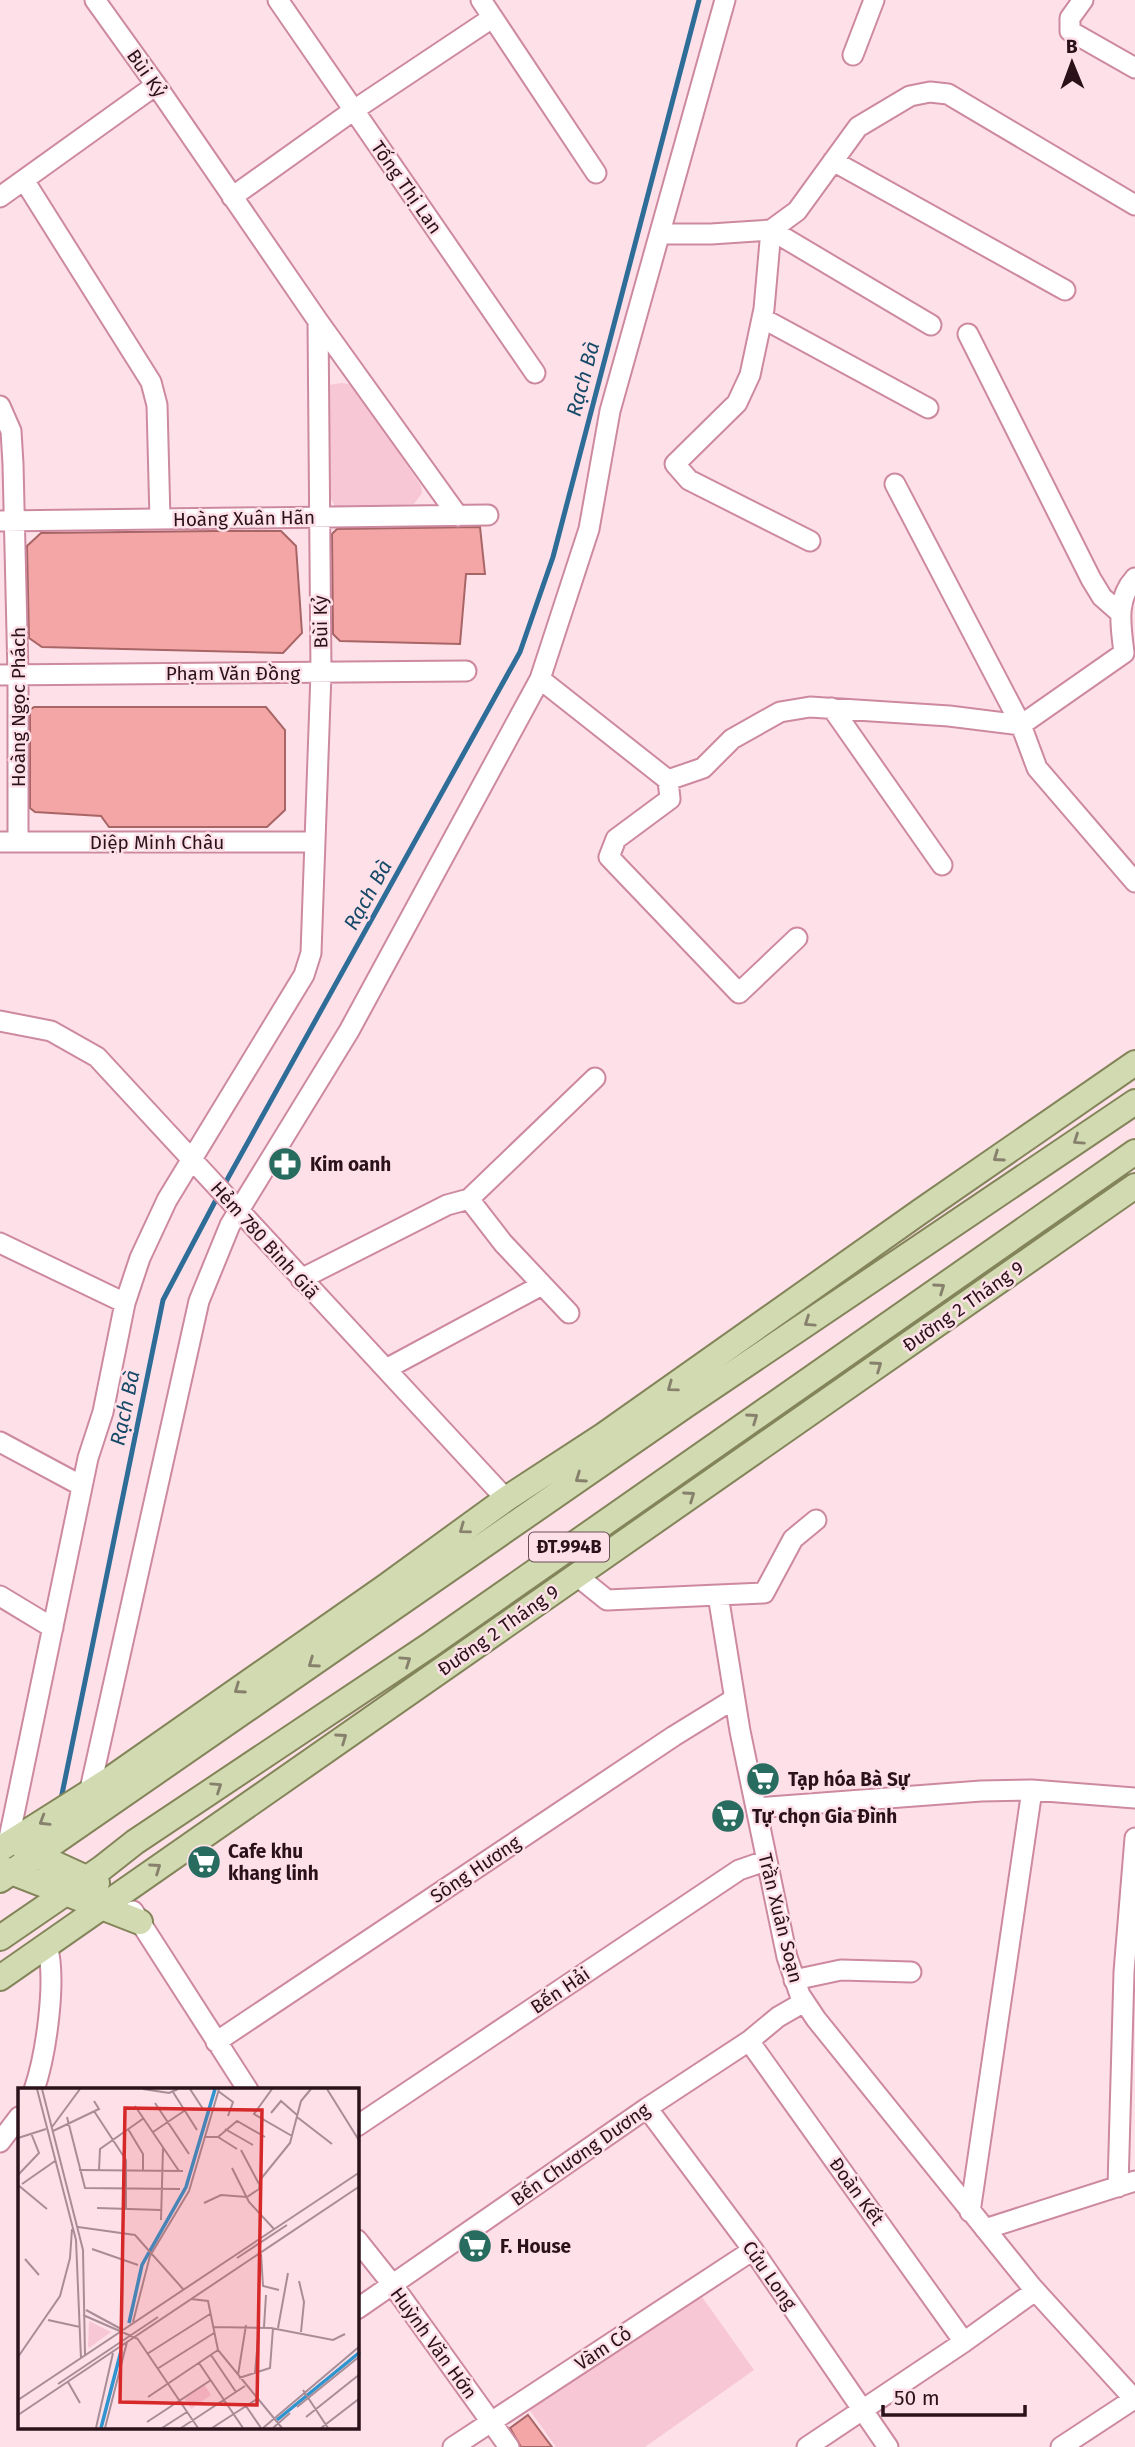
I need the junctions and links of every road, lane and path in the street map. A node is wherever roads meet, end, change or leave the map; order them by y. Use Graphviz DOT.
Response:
graph roads {
  1 [pos="95,0"];
  2 [pos="278,0"];
  3 [pos="481,0"];
  4 [pos="725,0"];
  5 [pos="874,0"];
  6 [pos="1083,0"];
  7 [pos="492,18"];
  8 [pos="853,55"];
  9 [pos="1135,68"];
  10 [pos="156,85"];
  11 [pos="354,110"];
  12 [pos="833,161"];
  13 [pos="596,173"];
  14 [pos="24,180"];
  15 [pos="0,197"];
  16 [pos="232,197"];
  17 [pos="1135,205"];
  18 [pos="771,230"];
  19 [pos="660,234"];
  20 [pos="1065,290"];
  21 [pos="761,318"];
  22 [pos="317,321"];
  23 [pos="931,325"];
  24 [pos="968,334"];
  25 [pos="535,373"];
  26 [pos="0,407"];
  27 [pos="929,408"];
  28 [pos="895,484"];
  29 [pos="488,515"];
  30 [pos="458,516"];
  31 [pos="317,517"];
  32 [pos="160,519"];
  33 [pos="8,521"];
  34 [pos="810,541"];
  35 [pos="1135,578"];
  36 [pos="1119,612"];
  37 [pos="466,671"];
  38 [pos="321,673"];
  39 [pos="9,675"];
  40 [pos="540,679"];
  41 [pos="832,708"];
  42 [pos="1021,725"];
  43 [pos="668,780"];
  44 [pos="9,842"];
  45 [pos="314,842"];
  46 [pos="942,865"];
  47 [pos="1135,882"];
  48 [pos="797,938"];
  49 [pos="0,1021"];
  50 [pos="1135,1063"];
  51 [pos="595,1077"];
  52 [pos="1135,1102"];
  53 [pos="1135,1152"];
  54 [pos="192,1160"];
  55 [pos="1135,1186"];
  56 [pos="469,1199"];
  57 [pos="239,1210"];
  58 [pos="0,1243"];
  59 [pos="301,1279"];
  60 [pos="542,1285"];
  61 [pos="125,1303"];
  62 [pos="569,1313"];
  63 [pos="386,1368"];
  64 [pos="0,1443"];
  65 [pos="611,1444"];
  66 [pos="82,1486"];
  67 [pos="506,1499"];
  68 [pos="637,1499"];
  69 [pos="816,1520"];
  70 [pos="653,1522"];
  71 [pos="576,1575"];
  72 [pos="718,1595"];
  73 [pos="0,1597"];
  74 [pos="53,1628"];
  75 [pos="734,1699"];
  76 [pos="1032,1790"];
  77 [pos="89,1794"];
  78 [pos="1135,1798"];
  79 [pos="756,1808"];
  80 [pos="1135,1838"];
  81 [pos="3,1843"];
  82 [pos="35,1855"];
  83 [pos="765,1861"];
  84 [pos="4,1873"];
  85 [pos="87,1878"];
  86 [pos="65,1893"];
  87 [pos="110,1900"];
  88 [pos="140,1922"];
  89 [pos="0,1938"];
  90 [pos="47,1945"];
  91 [pos="911,1972"];
  92 [pos="0,1978"];
  93 [pos="794,1980"];
  94 [pos="804,2002"];
  95 [pos="749,2041"];
  96 [pos="216,2042"];
  97 [pos="35,2088"];
  98 [pos="247,2088"];
  99 [pos="647,2108"];
  100 [pos="18,2118"];
  101 [pos="359,2125"];
  102 [pos="0,2142"];
  103 [pos="1127,2184"];
  104 [pos="971,2211"];
  105 [pos="985,2230"];
  106 [pos="359,2243"];
  107 [pos="753,2250"];
  108 [pos="392,2284"];
  109 [pos="1035,2291"];
  110 [pos="359,2308"];
  111 [pos="964,2342"];
  112 [pos="1135,2399"];
  113 [pos="863,2410"];
  114 [pos="491,2420"];
  115 [pos="453,2447"];
  116 [pos="509,2447"];
  117 [pos="807,2447"];
  118 [pos="888,2447"];
  119 [pos="1061,2447"];
  1 -- 10 [label="street, Bùi Kỷ"];
  2 -- 11 [label="street, Tống Thị Lan"];
  3 -- 7 [label="street"];
  4 -- 19 [label="street"];
  5 -- 8 [label="street"];
  6 -- 9 [label="street"];
  7 -- 11 [label="street"];
  7 -- 13 [label="street"];
  10 -- 14 [label="street"];
  10 -- 16 [label="street, Bùi Kỷ"];
  11 -- 16 [label="street"];
  11 -- 25 [label="street, Tống Thị Lan"];
  12 -- 17 [label="street"];
  12 -- 18 [label="street"];
  12 -- 20 [label="street"];
  14 -- 15 [label="street"];
  14 -- 32 [label="street"];
  16 -- 22 [label="street, Bùi Kỷ"];
  18 -- 19 [label="street"];
  18 -- 21 [label="street"];
  18 -- 23 [label="street"];
  19 -- 40 [label="street"];
  21 -- 27 [label="street"];
  21 -- 34 [label="street"];
  22 -- 30 [label="street, Bùi Kỷ"];
  22 -- 31 [label="street, Bùi Kỷ"];
  24 -- 36 [label="street"];
  26 -- 33 [label="street, Hoàng Ngọc Phách"];
  28 -- 42 [label="street"];
  29 -- 30 [label="street, Hoàng Xuân Hãn"];
  30 -- 31 [label="street, Hoàng Xuân Hãn"];
  31 -- 32 [label="street, Hoàng Xuân Hãn"];
  31 -- 38 [label="street, Bùi Kỷ"];
  32 -- 33 [label="street, Hoàng Xuân Hãn"];
  33 -- 39 [label="street, Hoàng Ngọc Phách"];
  35 -- 36 [label="street"];
  36 -- 42 [label="street"];
  37 -- 38 [label="street, Phạm Văn Đồng"];
  38 -- 39 [label="street, Phạm Văn Đồng"];
  38 -- 45 [label="street, Bùi Kỷ"];
  39 -- 44 [label="street, Hoàng Ngọc Phách"];
  40 -- 43 [label="street"];
  40 -- 57 [label="street"];
  41 -- 42 [label="street"];
  41 -- 43 [label="street"];
  41 -- 46 [label="street"];
  42 -- 47 [label="street"];
  43 -- 48 [label="street"];
  44 -- 45 [label="street, Diệp Minh Châu"];
  45 -- 54 [label="street, Bùi Kỷ"];
  49 -- 54 [label="street, Hẻm 780 Bình Giã"];
  50 -- 65 [label="main road, ĐT.994B, one-way"];
  51 -- 56 [label="street"];
  52 -- 65 [label="main road, ĐT.994B, one-way"];
  68 -- 53 [label="main road, Đường 2 Tháng 9 / ĐT.994B, one-way"];
  54 -- 57 [label="street, Hẻm 780 Bình Giã"];
  54 -- 61 [label="street, Bùi Kỷ"];
  70 -- 55 [label="main road, Đường 2 Tháng 9 / ĐT.994B, one-way"];
  56 -- 59 [label="street"];
  56 -- 60 [label="street"];
  57 -- 59 [label="street, Hẻm 780 Bình Giã"];
  57 -- 77 [label="street"];
  58 -- 61 [label="street"];
  59 -- 63 [label="street, Hẻm 780 Bình Giã"];
  60 -- 62 [label="street"];
  60 -- 63 [label="street"];
  61 -- 66 [label="street, Bùi Kỷ"];
  63 -- 67 [label="street, Hẻm 780 Bình Giã"];
  64 -- 66 [label="street"];
  65 -- 67 [label="main road, ĐT.994B"];
  65 -- 82 [label="main road, ĐT.994B, one-way"];
  66 -- 74 [label="street, Bùi Kỷ"];
  67 -- 77 [label="main road, ĐT.994B, one-way"];
  68 -- 70 [label="main road"];
  85 -- 68 [label="main road, Đường 2 Tháng 9 / ĐT.994B, one-way"];
  69 -- 72 [label="street"];
  70 -- 71 [label="main road, Đường 2 Tháng 9 / ĐT.994B"];
  71 -- 72 [label="street"];
  87 -- 71 [label="main road, Đường 2 Tháng 9 / ĐT.994B, one-way"];
  72 -- 75 [label="street, Trần Xuân Soạn"];
  73 -- 74 [label="street"];
  74 -- 81 [label="street, Bùi Kỷ"];
  75 -- 79 [label="street, Trần Xuân Soạn"];
  75 -- 96 [label="street, Sông Hương"];
  76 -- 78 [label="street"];
  76 -- 79 [label="street"];
  76 -- 104 [label="street"];
  77 -- 81 [label="main road, ĐT.994B, one-way"];
  79 -- 83 [label="street, Trần Xuân Soạn"];
  80 -- 103 [label="street"];
  81 -- 82 [label="main road"];
  82 -- 84 [label="main road, ĐT.994B"];
  82 -- 85 [label="main road"];
  83 -- 93 [label="street, Trần Xuân Soạn"];
  83 -- 101 [label="street, Bến Hải"];
  84 -- 86 [label="main road"];
  85 -- 86 [label="main road, Đường 2 Tháng 9 / ĐT.994B"];
  85 -- 87 [label="main road"];
  86 -- 87 [label="main road"];
  86 -- 89 [label="main road, Đường 2 Tháng 9 / ĐT.994B"];
  87 -- 88 [label="main road"];
  87 -- 90 [label="main road, Đường 2 Tháng 9 / ĐT.994B"];
  88 -- 96 [label="street"];
  90 -- 92 [label="main road, Đường 2 Tháng 9 / ĐT.994B"];
  90 -- 97 [label="street"];
  91 -- 93 [label="street"];
  93 -- 94 [label="street, Trần Xuân Soạn"];
  94 -- 95 [label="street, Bến Chương Dương"];
  94 -- 104 [label="street, Trần Xuân Soạn"];
  95 -- 99 [label="street, Bến Chương Dương"];
  95 -- 111 [label="street, Đoàn Kết"];
  96 -- 98 [label="street"];
  99 -- 107 [label="street, Cửu Long"];
  99 -- 108 [label="street, Bến Chương Dương"];
  100 -- 102 [label="street"];
  103 -- 105 [label="street"];
  104 -- 105 [label="street, Trần Xuân Soạn"];
  105 -- 109 [label="street, Trần Xuân Soạn"];
  106 -- 108 [label="street, Huỳnh Văn Hớn"];
  107 -- 113 [label="street, Cửu Long"];
  107 -- 114 [label="street, Vàm Cỏ"];
  108 -- 110 [label="street, Bến Chương Dương"];
  108 -- 114 [label="street, Huỳnh Văn Hớn"];
  109 -- 111 [label="street"];
  109 -- 112 [label="street, Trần Xuân Soạn"];
  111 -- 113 [label="street"];
  112 -- 119 [label="street"];
  113 -- 117 [label="street"];
  113 -- 118 [label="street, Cửu Long"];
  114 -- 115 [label="street, Vàm Cỏ"];
  114 -- 116 [label="street, Huỳnh Văn Hớn"];
}
